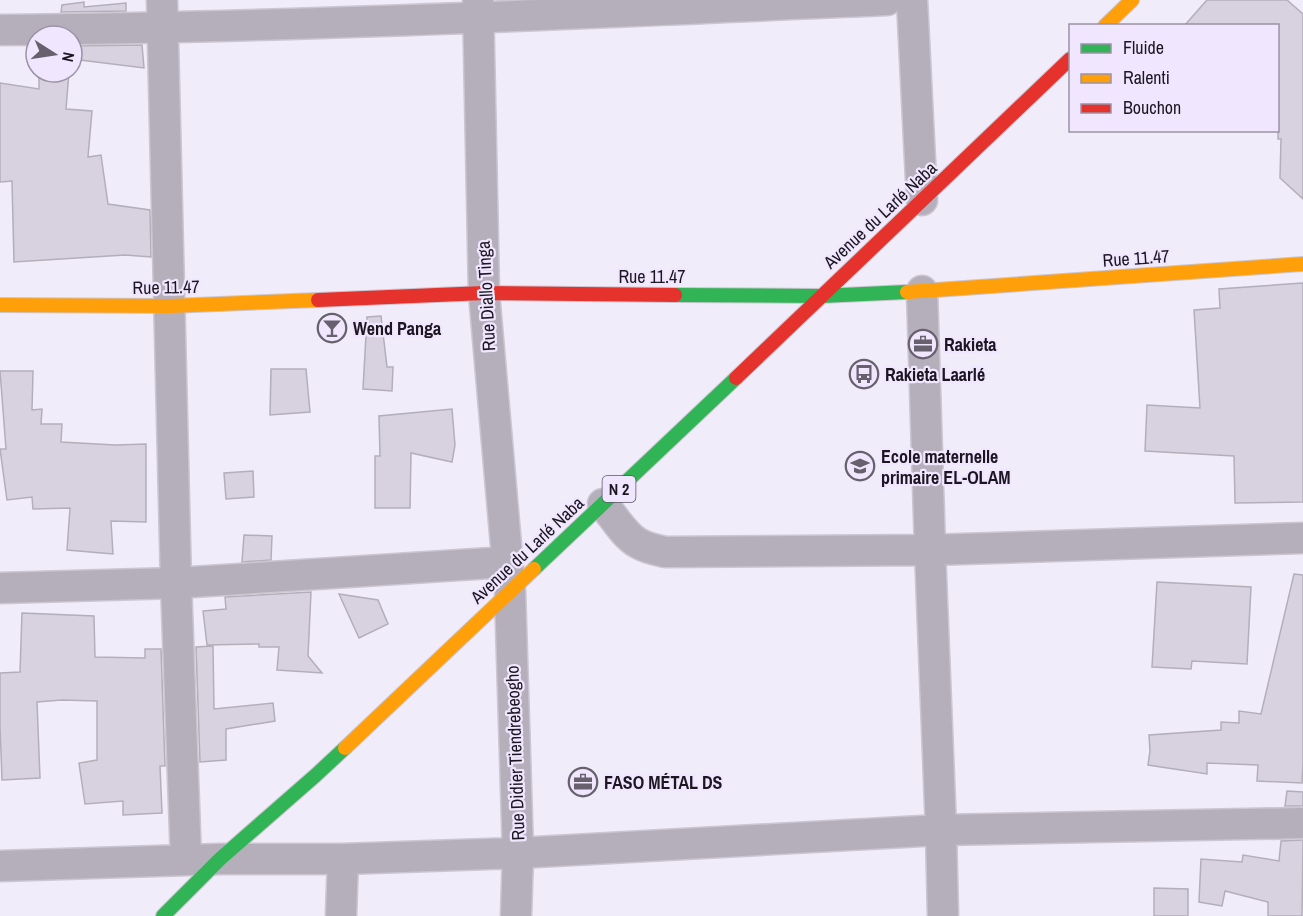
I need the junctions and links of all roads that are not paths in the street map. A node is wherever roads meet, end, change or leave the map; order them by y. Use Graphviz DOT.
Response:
graph roads {
  1 [pos="887,0"];
  2 [pos="912,0"];
  3 [pos="1132,0"];
  4 [pos="478,9"];
  5 [pos="163,14"];
  6 [pos="1107,24"];
  7 [pos="0,30"];
  8 [pos="1069,61"];
  9 [pos="922,200"];
  10 [pos="1303,264"];
  11 [pos="922,291"];
  12 [pos="484,293"];
  13 [pos="821,296"];
  14 [pos="0,305"];
  15 [pos="170,306"];
  16 [pos="603,504"];
  17 [pos="1303,538"];
  18 [pos="930,550"];
  19 [pos="507,561"];
  20 [pos="176,583"];
  21 [pos="0,588"];
  22 [pos="510,591"];
  23 [pos="1303,823"];
  24 [pos="941,830"];
  25 [pos="518,853"];
  26 [pos="220,859"];
  27 [pos="343,859"];
  28 [pos="186,860"];
  29 [pos="0,866"];
  30 [pos="163,916"];
  31 [pos="340,916"];
  32 [pos="516,916"];
  33 [pos="943,916"];
  1 -- 4 [label="street"];
  2 -- 9 [label="street"];
  3 -- 6 [label="street"];
  4 -- 5 [label="street"];
  4 -- 12 [label="street, Rue Diallo Tinga"];
  5 -- 7 [label="street"];
  5 -- 15 [label="street"];
  8 -- 9 [label="street, Avenue du Larlé Naba / N 2"];
  9 -- 13 [label="street, Avenue du Larlé Naba / N 2"];
  10 -- 11 [label="street, Rue 11.47"];
  11 -- 13 [label="street, Rue 11.47"];
  11 -- 18 [label="street"];
  12 -- 13 [label="street, Rue 11.47"];
  12 -- 15 [label="street, Rue 11.47"];
  12 -- 19 [label="street, Rue Diallo Tinga"];
  13 -- 16 [label="street, Avenue du Larlé Naba / N 2"];
  14 -- 15 [label="street, Rue 11.47"];
  15 -- 20 [label="street"];
  16 -- 18 [label="street"];
  16 -- 22 [label="street, Avenue du Larlé Naba / N 2"];
  17 -- 18 [label="street"];
  18 -- 24 [label="street"];
  19 -- 20 [label="street"];
  19 -- 22 [label="street, Rue Diallo Tinga"];
  20 -- 21 [label="street"];
  20 -- 28 [label="street"];
  22 -- 25 [label="street, Rue Didier Tiendrebeogho"];
  22 -- 26 [label="street, Avenue du Larlé Naba / N 2"];
  23 -- 24 [label="street"];
  24 -- 25 [label="street"];
  24 -- 33 [label="street"];
  25 -- 27 [label="street"];
  25 -- 32 [label="street, Rue Didier Tiendrebeogho"];
  26 -- 27 [label="street"];
  26 -- 28 [label="street"];
  26 -- 30 [label="street, Avenue du Larlé Naba / N 2"];
  27 -- 31 [label="street"];
  28 -- 29 [label="street"];
}
